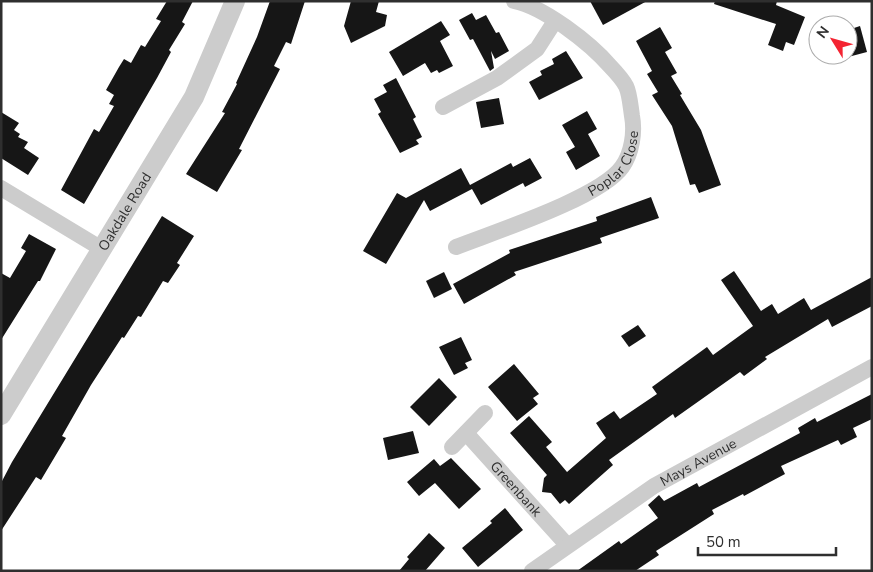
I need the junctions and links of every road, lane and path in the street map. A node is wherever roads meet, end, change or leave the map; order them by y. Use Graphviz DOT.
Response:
graph roads {
  1 [pos="235,1"];
  2 [pos="514,1"];
  3 [pos="555,21"];
  4 [pos="443,108"];
  5 [pos="1,188"];
  6 [pos="456,247"];
  7 [pos="102,249"];
  8 [pos="872,367"];
  9 [pos="485,413"];
  10 [pos="1,415"];
  11 [pos="466,433"];
  12 [pos="452,448"];
  13 [pos="567,545"];
  14 [pos="532,571"];
  1 -- 7 [label="street, Oakdale Road"];
  2 -- 3 [label="street, Poplar Close"];
  3 -- 4 [label="street"];
  3 -- 6 [label="street, Poplar Close"];
  5 -- 7 [label="street"];
  7 -- 10 [label="street, Oakdale Road"];
  8 -- 13 [label="street, Mays Avenue"];
  9 -- 11 [label="street"];
  11 -- 12 [label="street"];
  11 -- 13 [label="street, Greenbank"];
  13 -- 14 [label="street, Mays Avenue"];
}
